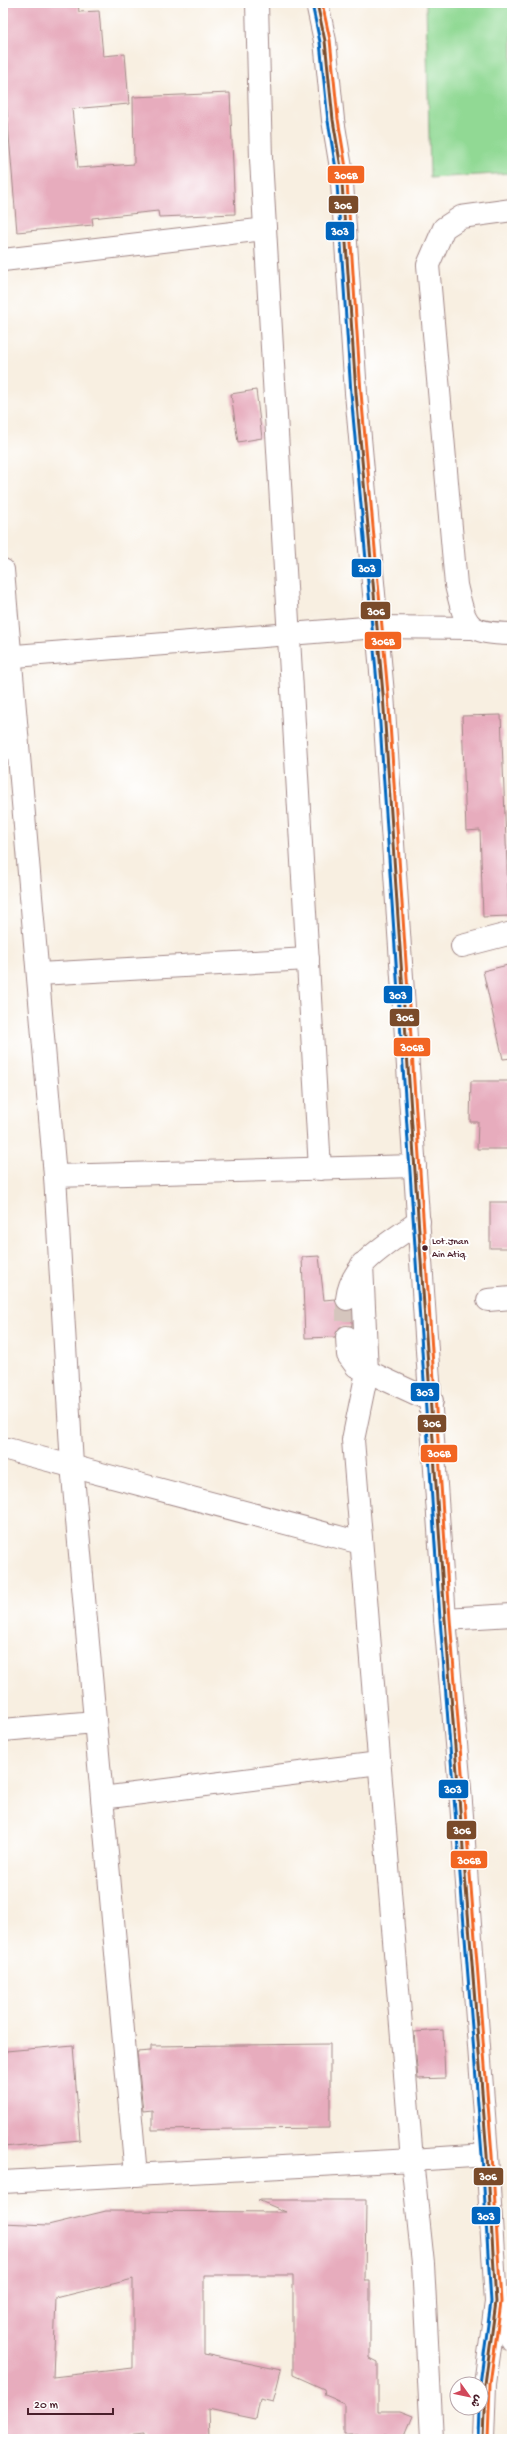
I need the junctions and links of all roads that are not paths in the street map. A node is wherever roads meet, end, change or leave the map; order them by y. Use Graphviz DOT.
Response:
graph roads {
  1 [pos="257,3"];
  2 [pos="317,3"];
  3 [pos="328,3"];
  4 [pos="325,41"];
  5 [pos="512,210"];
  6 [pos="265,229"];
  7 [pos="3,260"];
  8 [pos="3,570"];
  9 [pos="377,627"];
  10 [pos="472,628"];
  11 [pos="289,634"];
  12 [pos="512,634"];
  13 [pos="7,657"];
  14 [pos="512,933"];
  15 [pos="462,946"];
  16 [pos="308,959"];
  17 [pos="39,974"];
  18 [pos="415,1166"];
  19 [pos="320,1169"];
  20 [pos="55,1176"];
  21 [pos="419,1222"];
  22 [pos="362,1264"];
  23 [pos="512,1298"];
  24 [pos="346,1299"];
  25 [pos="488,1300"];
  26 [pos="347,1337"];
  27 [pos="367,1372"];
  28 [pos="432,1401"];
  29 [pos="3,1448"];
  30 [pos="72,1465"];
  31 [pos="361,1543"];
  32 [pos="512,1615"];
  33 [pos="445,1619"];
  34 [pos="95,1722"];
  35 [pos="3,1730"];
  36 [pos="379,1763"];
  37 [pos="102,1798"];
  38 [pos="487,2155"];
  39 [pos="412,2160"];
  40 [pos="136,2175"];
  41 [pos="3,2182"];
  42 [pos="496,2302"];
  43 [pos="512,2340"];
  44 [pos="432,2439"];
  45 [pos="483,2439"];
  1 -- 6 [label="street"];
  2 -- 4 [label="street"];
  3 -- 4 [label="street"];
  4 -- 9 [label="street"];
  5 -- 10 [label="street"];
  6 -- 7 [label="street"];
  6 -- 11 [label="street"];
  8 -- 13 [label="street"];
  9 -- 10 [label="street"];
  9 -- 11 [label="street"];
  9 -- 18 [label="street"];
  10 -- 12 [label="street"];
  11 -- 13 [label="street"];
  11 -- 16 [label="street"];
  13 -- 17 [label="street"];
  14 -- 15 [label="street"];
  16 -- 17 [label="street"];
  16 -- 19 [label="street"];
  17 -- 20 [label="street"];
  18 -- 19 [label="street"];
  18 -- 21 [label="street"];
  19 -- 20 [label="street"];
  20 -- 30 [label="street"];
  21 -- 22 [label="street"];
  21 -- 28 [label="street"];
  22 -- 24 [label="street"];
  22 -- 27 [label="street"];
  23 -- 25 [label="street"];
  26 -- 27 [label="street"];
  27 -- 28 [label="street"];
  27 -- 31 [label="street"];
  28 -- 33 [label="street"];
  29 -- 30 [label="street"];
  30 -- 31 [label="street"];
  30 -- 34 [label="street"];
  31 -- 36 [label="street"];
  32 -- 33 [label="street"];
  33 -- 38 [label="street"];
  34 -- 35 [label="street"];
  34 -- 37 [label="street"];
  36 -- 37 [label="street"];
  36 -- 39 [label="street"];
  37 -- 40 [label="street"];
  38 -- 39 [label="street"];
  38 -- 42 [label="street"];
  39 -- 40 [label="street"];
  39 -- 44 [label="street"];
  40 -- 41 [label="street"];
  42 -- 43 [label="street"];
  42 -- 45 [label="street"];
}
